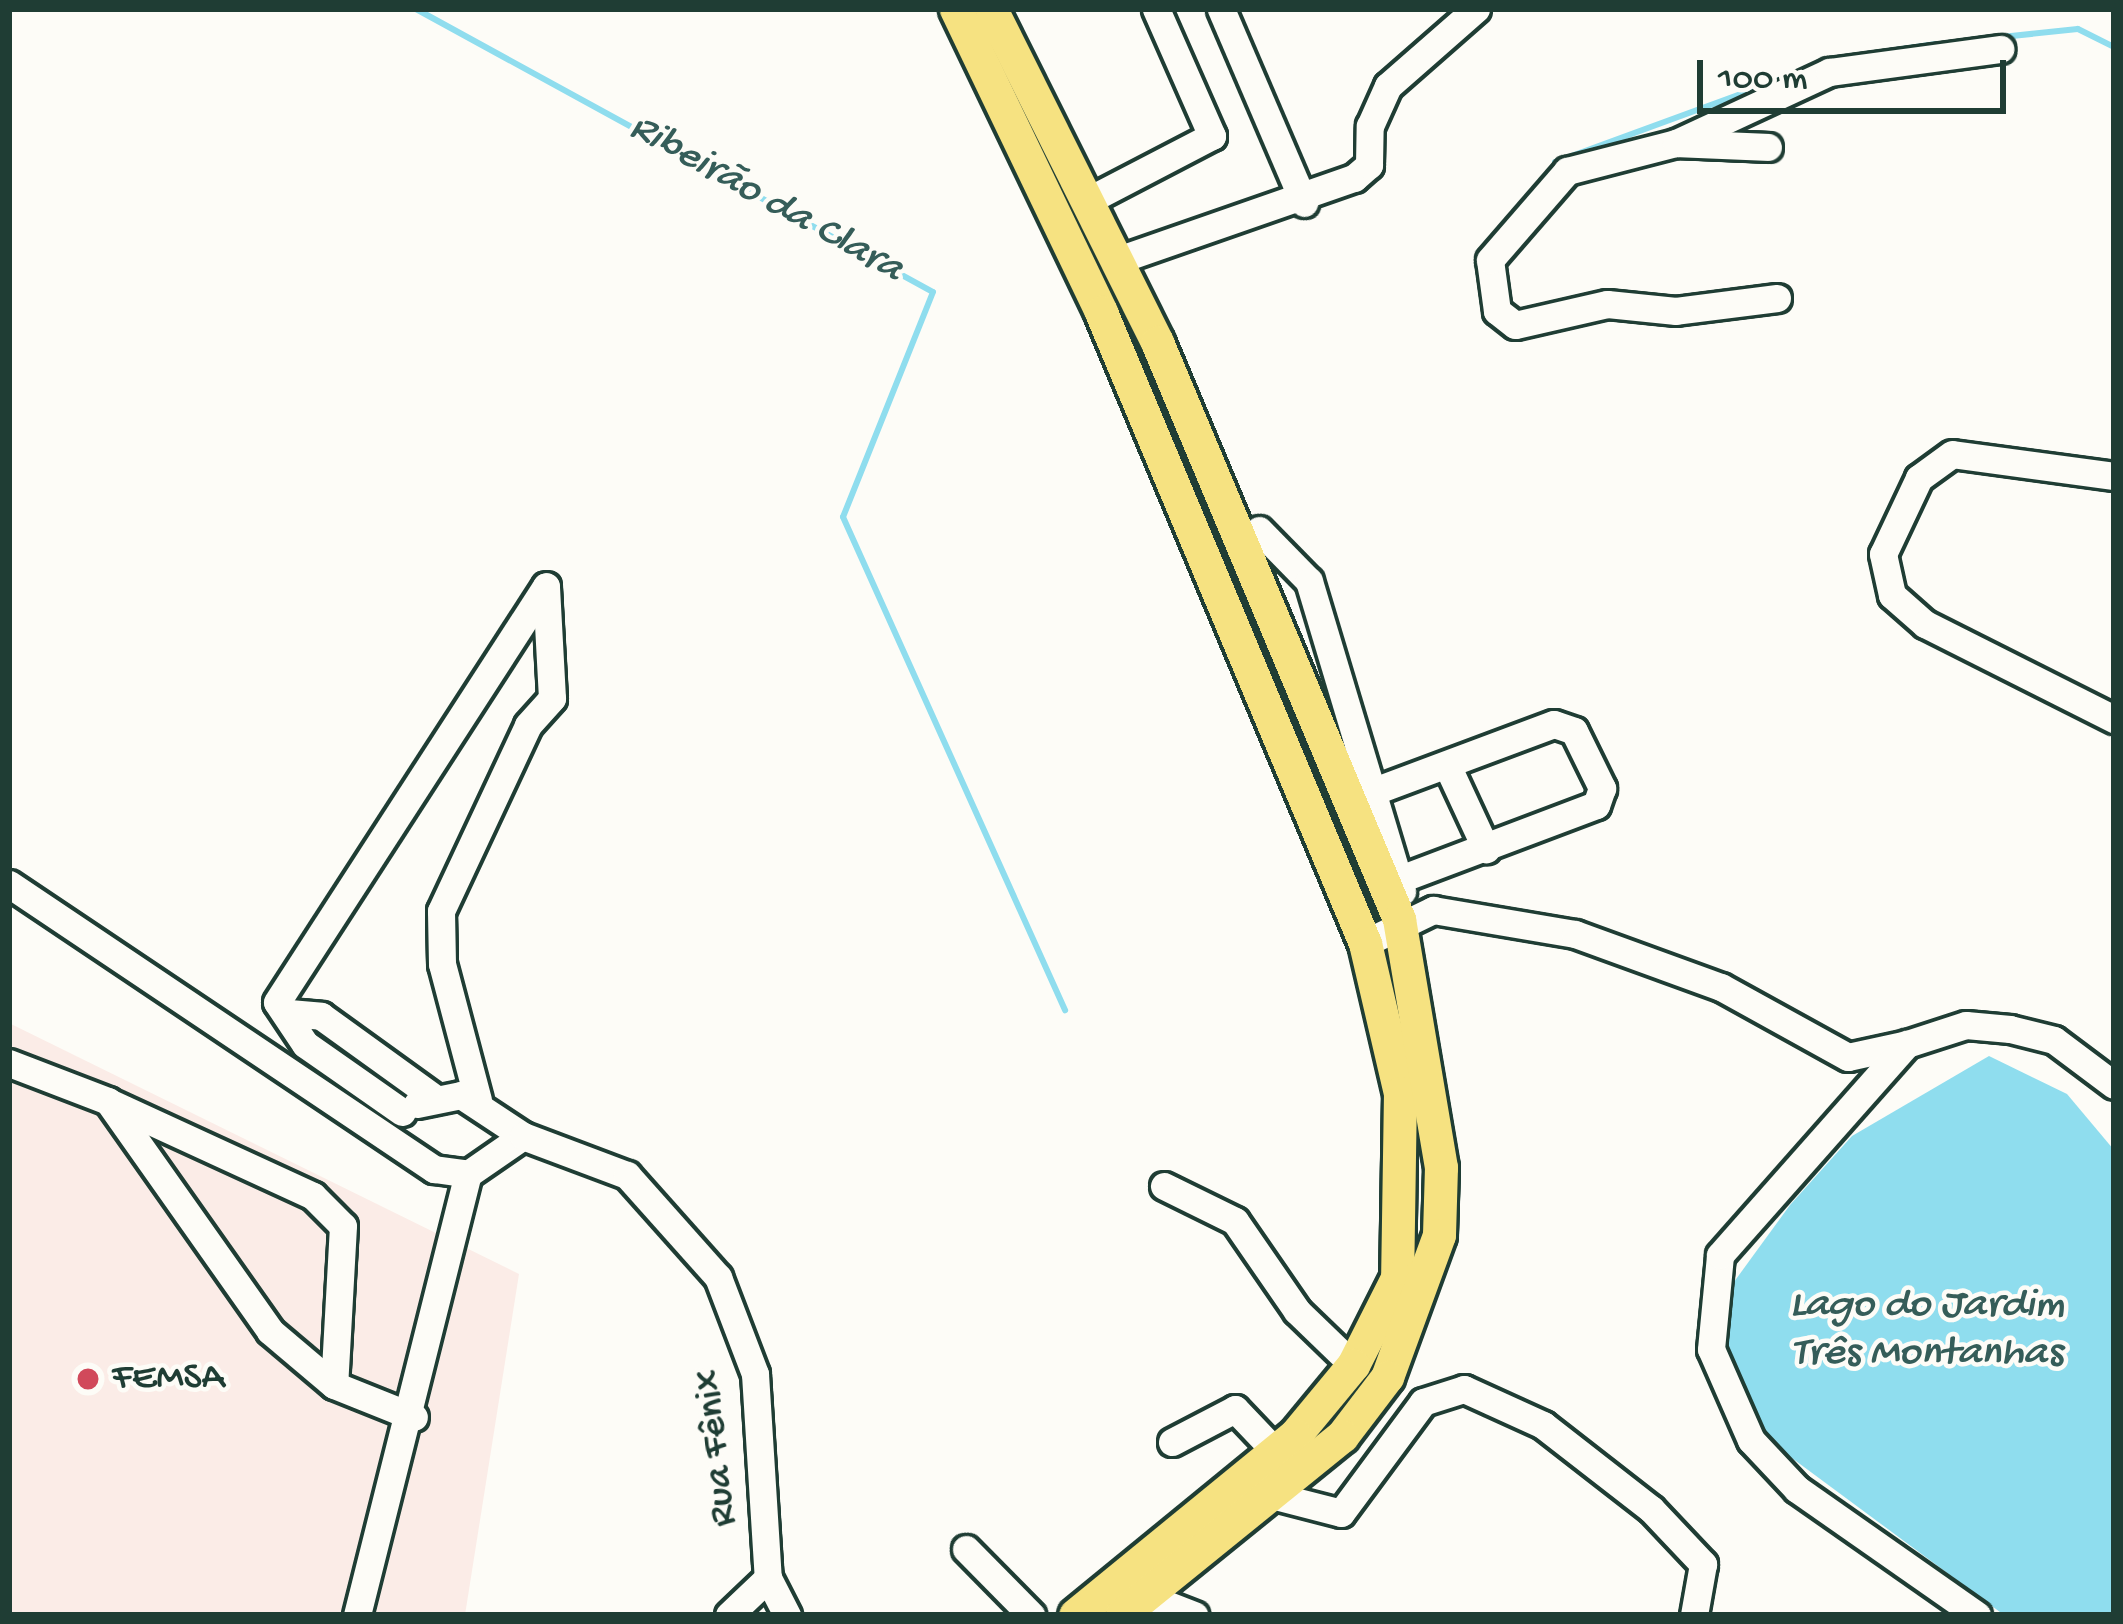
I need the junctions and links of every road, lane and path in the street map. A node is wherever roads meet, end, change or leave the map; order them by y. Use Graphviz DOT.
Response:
graph roads {
  1 [pos="956,9"];
  2 [pos="991,9"];
  3 [pos="1156,9"];
  4 [pos="1221,9"];
  5 [pos="1476,9"];
  6 [pos="2000,49"];
  7 [pos="1676,143"];
  8 [pos="1768,148"];
  9 [pos="1088,201"];
  10 [pos="1304,202"];
  11 [pos="1118,260"];
  12 [pos="1777,298"];
  13 [pos="2114,476"];
  14 [pos="1259,530"];
  15 [pos="2114,719"];
  16 [pos="1447,765"];
  17 [pos="1369,793"];
  18 [pos="1486,848"];
  19 [pos="1405,877"];
  20 [pos="9,884"];
  21 [pos="1399,919"];
  22 [pos="1365,943"];
  23 [pos="289,1013"];
  24 [pos="1907,1044"];
  25 [pos="9,1063"];
  26 [pos="2114,1085"];
  27 [pos="432,1096"];
  28 [pos="478,1100"];
  29 [pos="108,1101"];
  30 [pos="402,1112"];
  31 [pos="383,1135"];
  32 [pos="524,1136"];
  33 [pos="468,1174"];
  34 [pos="1164,1186"];
  35 [pos="1353,1365"];
  36 [pos="334,1385"];
  37 [pos="414,1417"];
  38 [pos="1172,1442"];
  39 [pos="1275,1451"];
  40 [pos="1275,1496"];
  41 [pos="966,1549"];
  42 [pos="768,1578"];
  43 [pos="1133,1605"];
  44 [pos="357,1615"];
  45 [pos="729,1615"];
  46 [pos="787,1615"];
  47 [pos="1031,1615"];
  48 [pos="1075,1615"];
  49 [pos="1194,1615"];
  50 [pos="1694,1615"];
  51 [pos="1977,1615"];
  1 -- 22 [label="main road"];
  2 -- 9 [label="main road"];
  3 -- 9 [label="street"];
  4 -- 10 [label="street"];
  5 -- 10 [label="street"];
  6 -- 7 [label="street"];
  7 -- 8 [label="street"];
  7 -- 12 [label="street"];
  9 -- 11 [label="main road"];
  10 -- 11 [label="street"];
  11 -- 21 [label="main road"];
  13 -- 15 [label="street"];
  14 -- 17 [label="street"];
  16 -- 17 [label="street"];
  16 -- 18 [label="street"];
  16 -- 18 [label="street"];
  17 -- 19 [label="street"];
  18 -- 19 [label="street"];
  19 -- 21 [label="street"];
  20 -- 31 [label="street"];
  21 -- 22 [label="street"];
  21 -- 24 [label="street"];
  21 -- 40 [label="main road"];
  22 -- 35 [label="main road"];
  23 -- 27 [label="street"];
  23 -- 28 [label="street"];
  23 -- 30 [label="street"];
  24 -- 26 [label="street"];
  24 -- 51 [label="street"];
  25 -- 29 [label="street"];
  27 -- 28 [label="street"];
  27 -- 30 [label="street"];
  28 -- 32 [label="street, Rua Fênix"];
  29 -- 36 [label="street"];
  29 -- 36 [label="street"];
  30 -- 31 [label="street"];
  31 -- 33 [label="street"];
  32 -- 33 [label="street"];
  32 -- 42 [label="street, Rua Fênix"];
  33 -- 37 [label="street"];
  34 -- 35 [label="street"];
  35 -- 39 [label="main road"];
  36 -- 37 [label="street"];
  37 -- 44 [label="street"];
  38 -- 39 [label="street"];
  39 -- 48 [label="main road"];
  40 -- 43 [label="main road"];
  40 -- 50 [label="street"];
  41 -- 47 [label="street"];
  42 -- 45 [label="street, Rua Fênix"];
  42 -- 46 [label="street, Rua Fênix"];
  43 -- 49 [label="street"];
}
